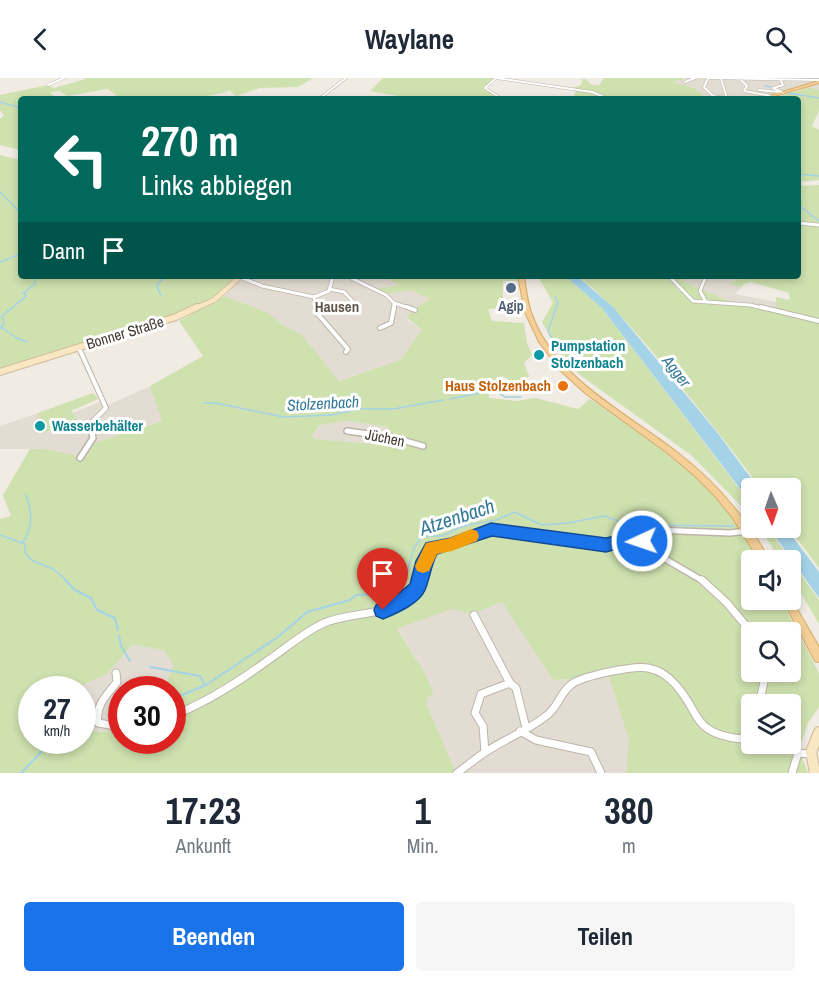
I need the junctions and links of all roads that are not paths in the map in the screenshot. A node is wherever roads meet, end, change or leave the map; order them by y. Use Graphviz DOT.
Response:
graph roads {
  1 [pos="64,78"];
  2 [pos="346,78"];
  3 [pos="496,78"];
  4 [pos="695,78"];
  5 [pos="708,78"];
  6 [pos="721,79"];
  7 [pos="740,79"];
  8 [pos="780,79"];
  9 [pos="687,80"];
  10 [pos="819,81"];
  11 [pos="48,85"];
  12 [pos="759,90"];
  13 [pos="782,92"];
  14 [pos="323,96"];
  15 [pos="500,96"];
  16 [pos="602,96"];
  17 [pos="713,96"];
  18 [pos="726,96"];
  19 [pos="771,96"];
  20 [pos="801,223"];
  21 [pos="819,225"];
  22 [pos="239,279"];
  23 [pos="246,279"];
  24 [pos="332,279"];
  25 [pos="354,279"];
  26 [pos="522,279"];
  27 [pos="672,279"];
  28 [pos="705,279"];
  29 [pos="330,289"];
  30 [pos="314,297"];
  31 [pos="706,302"];
  32 [pos="394,303"];
  33 [pos="357,306"];
  34 [pos="415,310"];
  35 [pos="819,321"];
  36 [pos="380,328"];
  37 [pos="79,348"];
  38 [pos="346,352"];
  39 [pos="0,372"];
  40 [pos="347,431"];
  41 [pos="423,446"];
  42 [pos="80,458"];
  43 [pos="741,523"];
  44 [pos="741,532"];
  45 [pos="642,537"];
  46 [pos="793,610"];
  47 [pos="474,615"];
  48 [pos="744,622"];
  49 [pos="819,657"];
  50 [pos="116,673"];
  51 [pos="116,676"];
  52 [pos="510,683"];
  53 [pos="108,692"];
  54 [pos="186,710"];
  55 [pos="108,725"];
  56 [pos="523,729"];
  57 [pos="819,732"];
  58 [pos="741,739"];
  59 [pos="485,752"];
  60 [pos="810,754"];
  61 [pos="457,773"];
  62 [pos="601,773"];
  63 [pos="792,773"];
  64 [pos="815,773"];
  1 -- 11 [label="street"];
  2 -- 14 [label="street"];
  3 -- 15 [label="street"];
  3 -- 16 [label="street"];
  4 -- 9 [label="street"];
  5 -- 6 [label="street"];
  5 -- 17 [label="street"];
  6 -- 7 [label="street"];
  6 -- 18 [label="street"];
  7 -- 8 [label="street"];
  7 -- 19 [label="street"];
  8 -- 10 [label="street"];
  8 -- 13 [label="street"];
  10 -- 13 [label="main road"];
  12 -- 13 [label="street"];
  13 -- 19 [label="main road"];
  20 -- 21 [label="street"];
  22 -- 37 [label="street, Bonner Straße"];
  23 -- 30 [label="street"];
  24 -- 29 [label="street"];
  25 -- 32 [label="street"];
  26 -- 43 [label="main road"];
  27 -- 31 [label="street"];
  28 -- 31 [label="street"];
  29 -- 30 [label="street"];
  29 -- 33 [label="street"];
  30 -- 38 [label="street"];
  31 -- 35 [label="street"];
  32 -- 34 [label="street"];
  32 -- 36 [label="street"];
  37 -- 39 [label="street, Bonner Straße"];
  37 -- 42 [label="street"];
  40 -- 41 [label="street, Jüchen"];
  44 -- 45 [label="street"];
  45 -- 48 [label="street"];
  45 -- 54 [label="street"];
  46 -- 49 [label="main road"];
  47 -- 52 [label="street"];
  50 -- 51 [label="street"];
  52 -- 56 [label="street"];
  52 -- 59 [label="street"];
  53 -- 55 [label="street"];
  56 -- 58 [label="street"];
  56 -- 59 [label="street"];
  56 -- 62 [label="street"];
  57 -- 60 [label="street"];
  59 -- 61 [label="street"];
  60 -- 63 [label="street"];
  60 -- 64 [label="street"];
}
